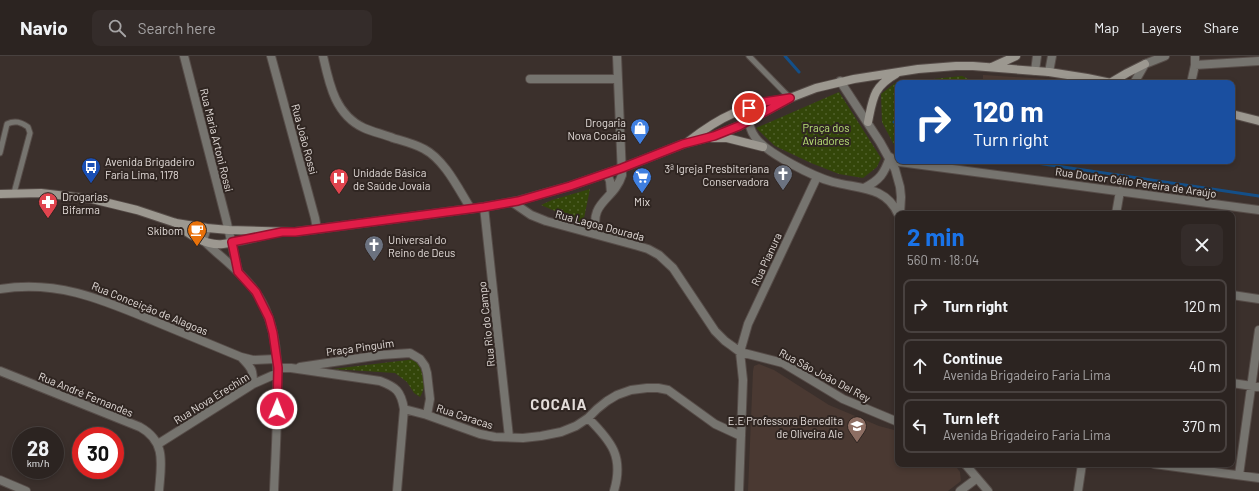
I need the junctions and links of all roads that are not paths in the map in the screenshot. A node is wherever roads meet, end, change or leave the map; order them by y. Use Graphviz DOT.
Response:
graph roads {
  1 [pos="184,56"];
  2 [pos="271,56"];
  3 [pos="323,56"];
  4 [pos="618,56"];
  5 [pos="749,56"];
  6 [pos="1016,56"];
  7 [pos="1037,56"];
  8 [pos="1052,56"];
  9 [pos="1165,56"];
  10 [pos="1195,60"];
  11 [pos="1259,61"];
  12 [pos="1145,64"];
  13 [pos="992,67"];
  14 [pos="900,71"];
  15 [pos="1035,71"];
  16 [pos="1049,72"];
  17 [pos="530,79"];
  18 [pos="618,79"];
  19 [pos="1094,80"];
  20 [pos="1116,80"];
  21 [pos="1136,80"];
  22 [pos="1192,80"];
  23 [pos="840,81"];
  24 [pos="790,98"];
  25 [pos="749,108"];
  26 [pos="1235,115"];
  27 [pos="749,121"];
  28 [pos="1259,121"];
  29 [pos="868,122"];
  30 [pos="705,138"];
  31 [pos="683,144"];
  32 [pos="763,147"];
  33 [pos="0,153"];
  34 [pos="891,159"];
  35 [pos="895,160"];
  36 [pos="927,164"];
  37 [pos="622,168"];
  38 [pos="608,174"];
  39 [pos="817,177"];
  40 [pos="864,188"];
  41 [pos="1120,191"];
  42 [pos="14,193"];
  43 [pos="611,193"];
  44 [pos="0,194"];
  45 [pos="512,202"];
  46 [pos="484,207"];
  47 [pos="471,209"];
  48 [pos="1259,210"];
  49 [pos="898,211"];
  50 [pos="899,211"];
  51 [pos="1117,211"];
  52 [pos="176,223"];
  53 [pos="207,228"];
  54 [pos="317,229"];
  55 [pos="229,230"];
  56 [pos="282,232"];
  57 [pos="597,234"];
  58 [pos="203,240"];
  59 [pos="232,242"];
  60 [pos="238,272"];
  61 [pos="0,289"];
  62 [pos="1235,295"];
  63 [pos="1259,299"];
  64 [pos="1259,330"];
  65 [pos="740,352"];
  66 [pos="241,357"];
  67 [pos="276,358"];
  68 [pos="291,368"];
  69 [pos="278,370"];
  70 [pos="0,371"];
  71 [pos="1235,383"];
  72 [pos="253,384"];
  73 [pos="1255,386"];
  74 [pos="404,409"];
  75 [pos="427,415"];
  76 [pos="588,418"];
  77 [pos="895,421"];
  78 [pos="742,436"];
  79 [pos="509,437"];
  80 [pos="158,444"];
  81 [pos="967,467"];
  82 [pos="1082,467"];
  83 [pos="1177,467"];
  84 [pos="1240,475"];
  85 [pos="1259,478"];
  86 [pos="976,479"];
  87 [pos="0,480"];
  88 [pos="26,491"];
  89 [pos="159,491"];
  90 [pos="274,491"];
  91 [pos="397,491"];
  92 [pos="614,491"];
  93 [pos="739,491"];
  94 [pos="960,491"];
  95 [pos="988,491"];
  96 [pos="1078,491"];
  1 -- 55 [label="street, Rua Maria Artoni Rossi"];
  2 -- 54 [label="street, Rua João Rossi"];
  3 -- 47 [label="street"];
  4 -- 18 [label="street"];
  5 -- 24 [label="lane"];
  6 -- 13 [label="main road"];
  7 -- 15 [label="street"];
  8 -- 16 [label="street"];
  9 -- 12 [label="street"];
  10 -- 11 [label="street"];
  10 -- 22 [label="street"];
  12 -- 20 [label="main road"];
  12 -- 21 [label="street"];
  13 -- 14 [label="main road"];
  13 -- 15 [label="main road"];
  14 -- 23 [label="main road"];
  14 -- 29 [label="main road"];
  15 -- 16 [label="main road"];
  16 -- 19 [label="main road"];
  17 -- 18 [label="street"];
  18 -- 37 [label="street"];
  23 -- 24 [label="main road"];
  23 -- 29 [label="street"];
  24 -- 25 [label="main road"];
  24 -- 27 [label="main road"];
  25 -- 27 [label="street"];
  25 -- 31 [label="main road"];
  26 -- 28 [label="main road"];
  27 -- 30 [label="main road"];
  27 -- 32 [label="street"];
  29 -- 34 [label="street"];
  30 -- 31 [label="main road"];
  30 -- 32 [label="main road"];
  31 -- 37 [label="main road"];
  32 -- 39 [label="street"];
  33 -- 42 [label="lane"];
  34 -- 35 [label="street, Rua Doutor Célio Pereira de Araújo"];
  34 -- 40 [label="street"];
  34 -- 50 [label="street"];
  36 -- 41 [label="street, Rua Doutor Célio Pereira de Araújo"];
  37 -- 38 [label="main road"];
  37 -- 43 [label="street"];
  38 -- 43 [label="street"];
  38 -- 45 [label="main road"];
  39 -- 40 [label="street"];
  39 -- 65 [label="street, Rua Pianura"];
  40 -- 49 [label="street"];
  41 -- 48 [label="street, Rua Doutor Célio Pereira de Araújo"];
  41 -- 51 [label="street"];
  42 -- 44 [label="main road"];
  42 -- 52 [label="main road"];
  43 -- 57 [label="street"];
  45 -- 46 [label="main road"];
  45 -- 57 [label="street, Rua Lagoa Dourada"];
  46 -- 47 [label="main road"];
  46 -- 79 [label="street, Rua Rio do Campo"];
  47 -- 54 [label="main road"];
  52 -- 53 [label="main road"];
  52 -- 58 [label="main road"];
  53 -- 55 [label="main road"];
  53 -- 58 [label="street"];
  54 -- 56 [label="main road"];
  55 -- 56 [label="main road"];
  55 -- 59 [label="street, Rua Maria Artoni Rossi"];
  56 -- 59 [label="main road"];
  57 -- 65 [label="street, Rua Lagoa Dourada"];
  58 -- 59 [label="main road"];
  58 -- 60 [label="street"];
  59 -- 60 [label="street, Rua Maria Artoni Rossi"];
  60 -- 67 [label="street"];
  61 -- 66 [label="street, Rua Conceição de Alagoas"];
  62 -- 63 [label="street"];
  64 -- 73 [label="street"];
  65 -- 77 [label="street, Rua São João Del Rey"];
  65 -- 78 [label="street"];
  66 -- 67 [label="street, Rua Conceição de Alagoas"];
  66 -- 72 [label="street"];
  67 -- 69 [label="street"];
  68 -- 69 [label="street, Rua Nova Erechim"];
  68 -- 74 [label="street, Rua Nova Erechim"];
  68 -- 75 [label="street, Praça Pinguim"];
  69 -- 72 [label="street, Rua Nova Erechim"];
  69 -- 90 [label="street"];
  70 -- 80 [label="street, Rua André Fernandes"];
  71 -- 73 [label="street"];
  72 -- 80 [label="street, Rua Nova Erechim"];
  73 -- 84 [label="street"];
  74 -- 75 [label="street, Rua Caracas"];
  74 -- 91 [label="street"];
  75 -- 79 [label="street, Rua Caracas"];
  76 -- 78 [label="street, Rua Caracas"];
  76 -- 79 [label="street, Rua Caracas"];
  76 -- 92 [label="street"];
  78 -- 93 [label="street"];
  80 -- 89 [label="street"];
  81 -- 86 [label="street"];
  82 -- 96 [label="street"];
  83 -- 84 [label="street"];
  84 -- 85 [label="street"];
  86 -- 94 [label="street"];
  86 -- 95 [label="street"];
  87 -- 88 [label="street"];
}
